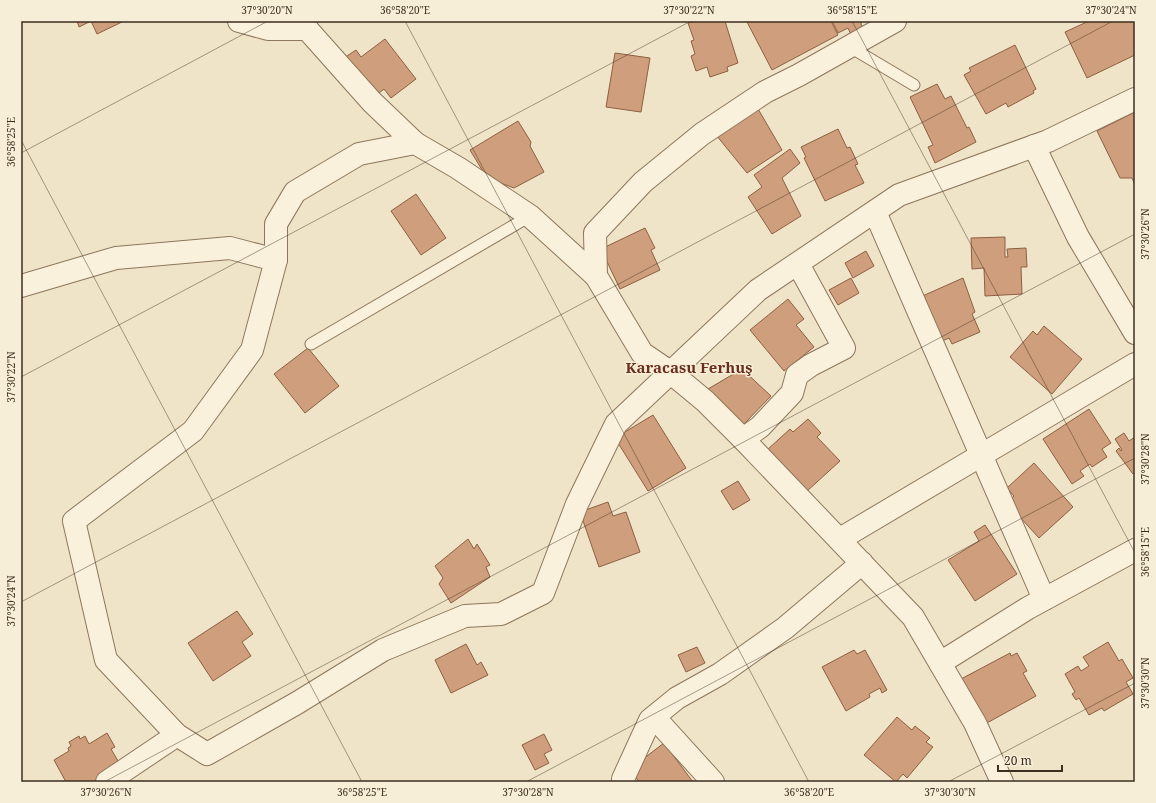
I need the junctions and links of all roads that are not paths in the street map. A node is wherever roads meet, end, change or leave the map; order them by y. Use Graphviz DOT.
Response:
graph roads {
  1 [pos="239,21"];
  2 [pos="896,21"];
  3 [pos="305,25"];
  4 [pos="850,47"];
  5 [pos="914,85"];
  6 [pos="1135,99"];
  7 [pos="415,143"];
  8 [pos="1034,146"];
  9 [pos="875,212"];
  10 [pos="530,216"];
  11 [pos="276,260"];
  12 [pos="798,264"];
  13 [pos="596,276"];
  14 [pos="21,286"];
  15 [pos="1135,333"];
  16 [pos="311,344"];
  17 [pos="1135,364"];
  18 [pos="670,372"];
  19 [pos="743,439"];
  20 [pos="981,455"];
  21 [pos="840,540"];
  22 [pos="1135,550"];
  23 [pos="862,563"];
  24 [pos="1044,599"];
  25 [pos="940,663"];
  26 [pos="654,717"];
  27 [pos="176,735"];
  28 [pos="624,781"];
  29 [pos="108,782"];
  30 [pos="713,782"];
  31 [pos="1002,782"];
  1 -- 3 [label="street"];
  2 -- 4 [label="street"];
  3 -- 7 [label="street"];
  4 -- 5 [label="lane"];
  4 -- 13 [label="street"];
  6 -- 8 [label="street"];
  7 -- 10 [label="street"];
  7 -- 11 [label="street"];
  8 -- 9 [label="street"];
  8 -- 15 [label="street"];
  9 -- 12 [label="street"];
  9 -- 20 [label="street"];
  10 -- 13 [label="street"];
  10 -- 16 [label="lane"];
  11 -- 14 [label="street"];
  11 -- 27 [label="street"];
  12 -- 18 [label="street"];
  12 -- 19 [label="street"];
  13 -- 18 [label="street"];
  17 -- 20 [label="street"];
  18 -- 19 [label="street"];
  18 -- 27 [label="street"];
  19 -- 21 [label="street"];
  20 -- 21 [label="street"];
  20 -- 24 [label="street"];
  21 -- 23 [label="street"];
  22 -- 24 [label="street"];
  23 -- 25 [label="street"];
  23 -- 26 [label="street"];
  24 -- 25 [label="street"];
  25 -- 31 [label="street"];
  26 -- 28 [label="street"];
  26 -- 30 [label="street"];
  27 -- 29 [label="street"];
}
